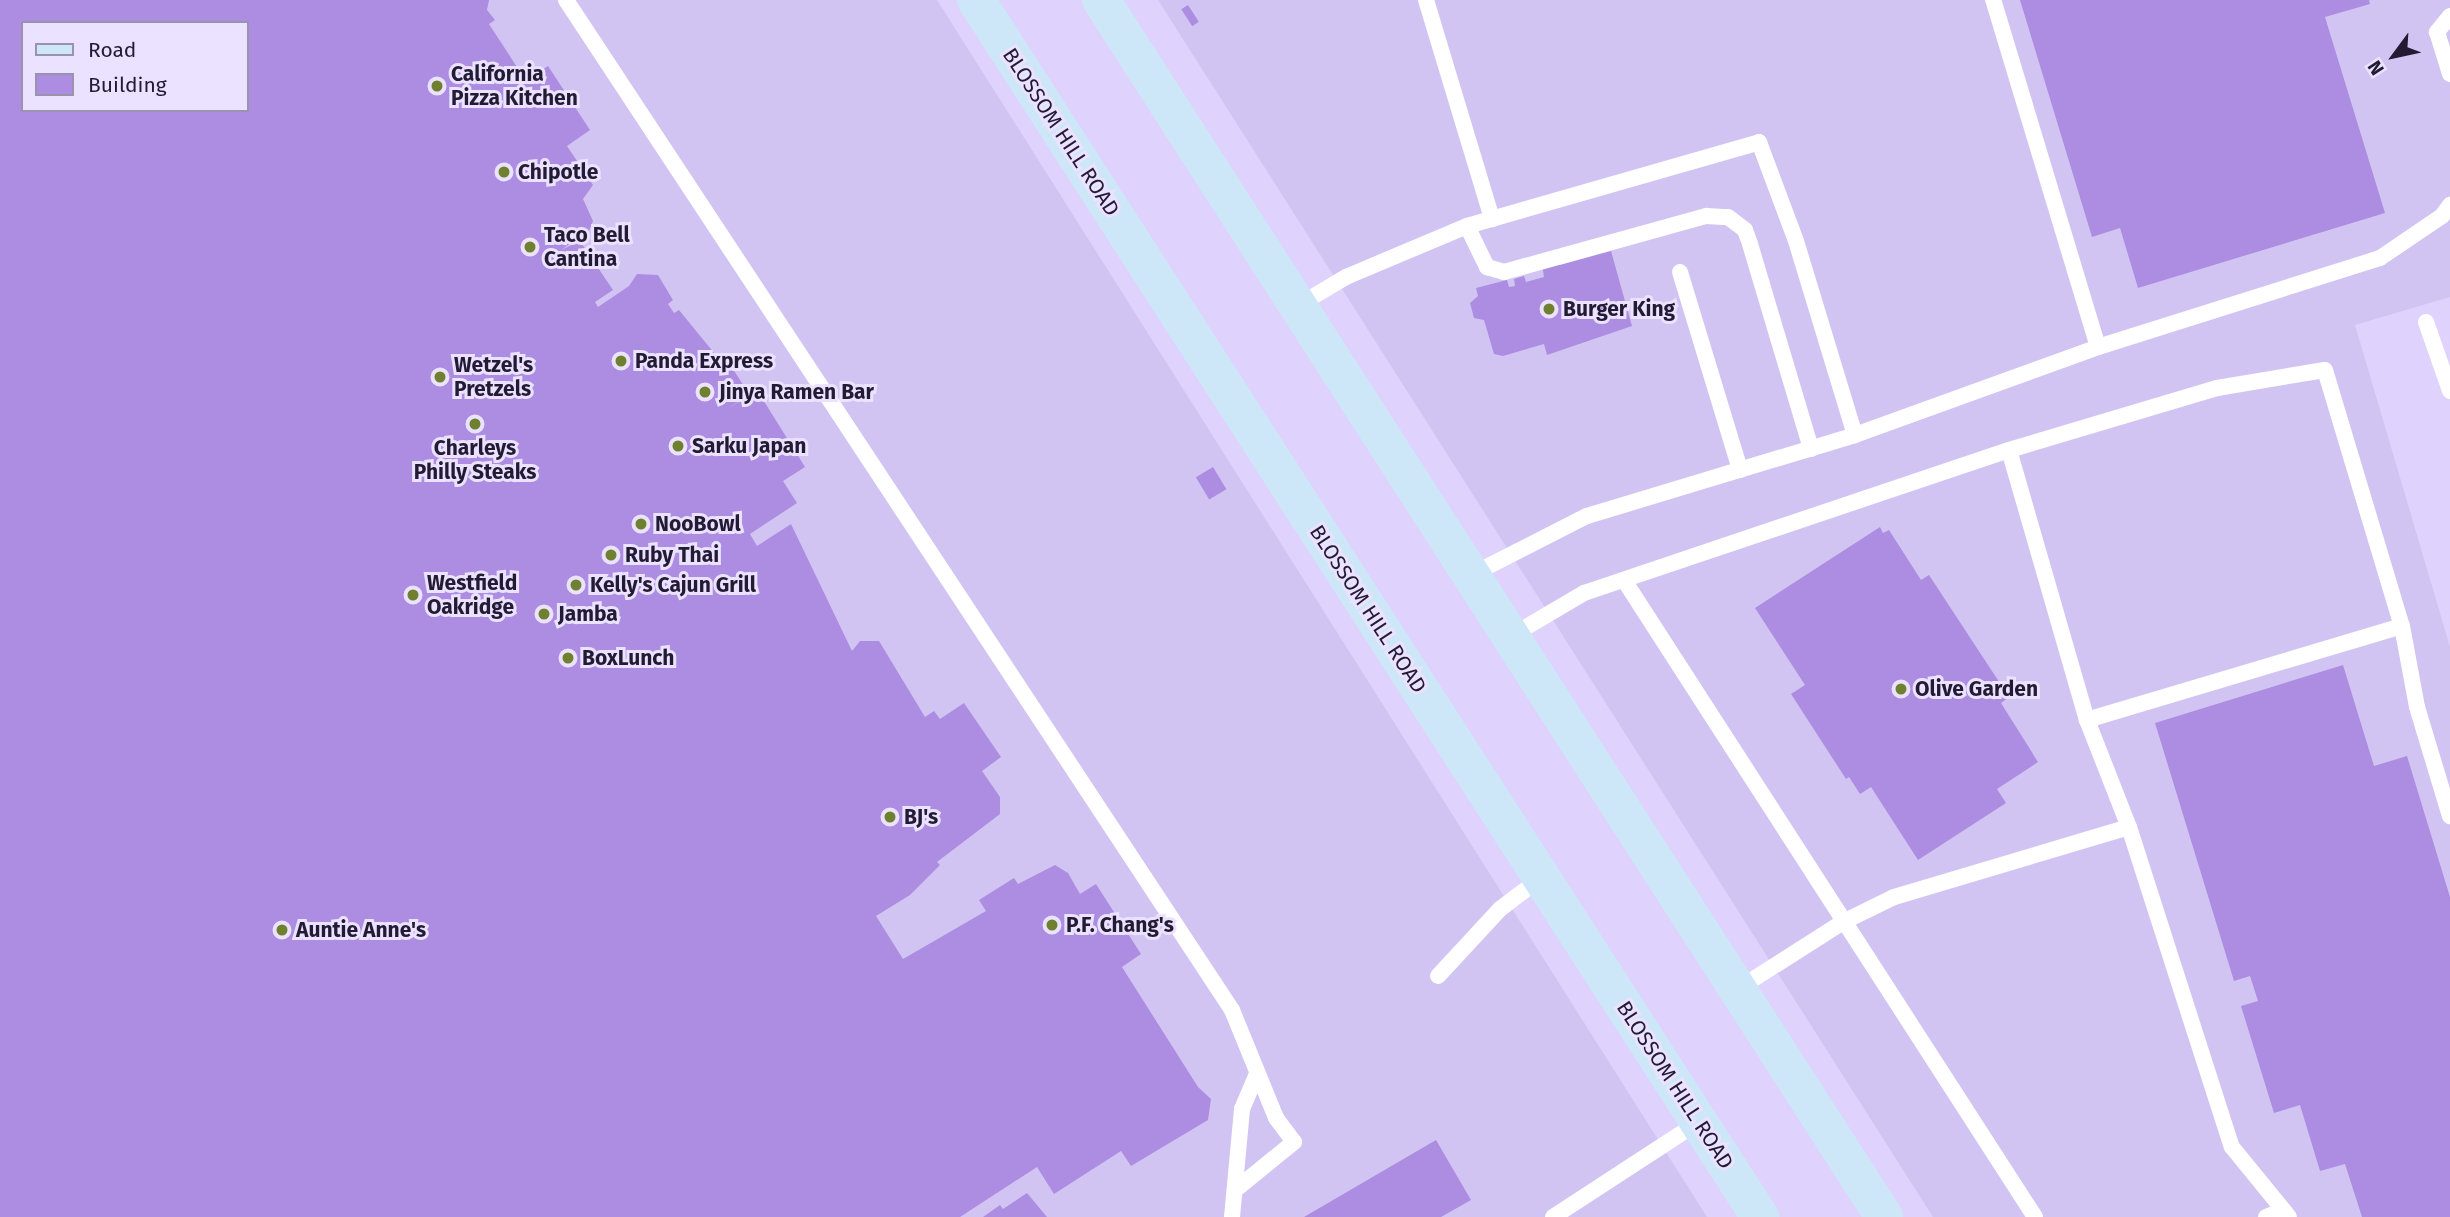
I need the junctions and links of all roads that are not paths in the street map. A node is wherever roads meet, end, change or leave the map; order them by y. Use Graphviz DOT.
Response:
graph roads {
  1 [pos="566,0"];
  2 [pos="976,0"];
  3 [pos="1101,0"];
  4 [pos="1426,0"];
  5 [pos="1993,0"];
  6 [pos="2450,16"];
  7 [pos="2450,74"];
  8 [pos="2450,205"];
  9 [pos="1492,219"];
  10 [pos="1466,226"];
  11 [pos="1680,272"];
  12 [pos="1298,305"];
  13 [pos="2426,322"];
  14 [pos="2098,347"];
  15 [pos="2450,391"];
  16 [pos="1855,435"];
  17 [pos="1811,449"];
  18 [pos="2009,450"];
  19 [pos="1740,470"];
  20 [pos="1471,575"];
  21 [pos="1624,580"];
  22 [pos="2402,626"];
  23 [pos="1511,636"];
  24 [pos="2087,720"];
  25 [pos="2450,816"];
  26 [pos="2129,827"];
  27 [pos="1541,878"];
  28 [pos="1843,922"];
  29 [pos="1438,976"];
  30 [pos="1738,989"];
  31 [pos="1257,1073"];
  32 [pos="1699,1122"];
  33 [pos="1236,1190"];
  34 [pos="2286,1214"];
  35 [pos="1232,1217"];
  36 [pos="1553,1217"];
  37 [pos="1760,1217"];
  38 [pos="1884,1217"];
  39 [pos="2035,1217"];
  40 [pos="2266,1217"];
  1 -- 31 [label="lane"];
  2 -- 27 [label="main road, BLOSSOM HILL ROAD"];
  3 -- 12 [label="main road"];
  4 -- 9 [label="lane"];
  5 -- 14 [label="lane"];
  6 -- 7 [label="lane"];
  8 -- 14 [label="lane"];
  9 -- 10 [label="lane"];
  9 -- 16 [label="lane"];
  10 -- 12 [label="lane"];
  10 -- 17 [label="lane"];
  11 -- 19 [label="lane"];
  12 -- 20 [label="main road"];
  13 -- 15 [label="lane"];
  14 -- 16 [label="lane"];
  16 -- 17 [label="lane"];
  17 -- 19 [label="lane"];
  18 -- 21 [label="lane"];
  18 -- 22 [label="lane"];
  18 -- 24 [label="lane"];
  19 -- 20 [label="lane"];
  20 -- 23 [label="main road"];
  21 -- 23 [label="lane"];
  21 -- 28 [label="lane"];
  22 -- 24 [label="lane"];
  22 -- 25 [label="lane"];
  23 -- 30 [label="main road"];
  24 -- 26 [label="lane"];
  26 -- 28 [label="lane"];
  26 -- 34 [label="lane"];
  27 -- 29 [label="lane"];
  27 -- 32 [label="main road, BLOSSOM HILL ROAD"];
  28 -- 30 [label="lane"];
  28 -- 39 [label="lane"];
  30 -- 38 [label="main road"];
  31 -- 33 [label="lane"];
  31 -- 33 [label="lane"];
  32 -- 36 [label="lane"];
  32 -- 37 [label="main road, BLOSSOM HILL ROAD"];
  33 -- 35 [label="lane"];
  34 -- 40 [label="lane"];
}
